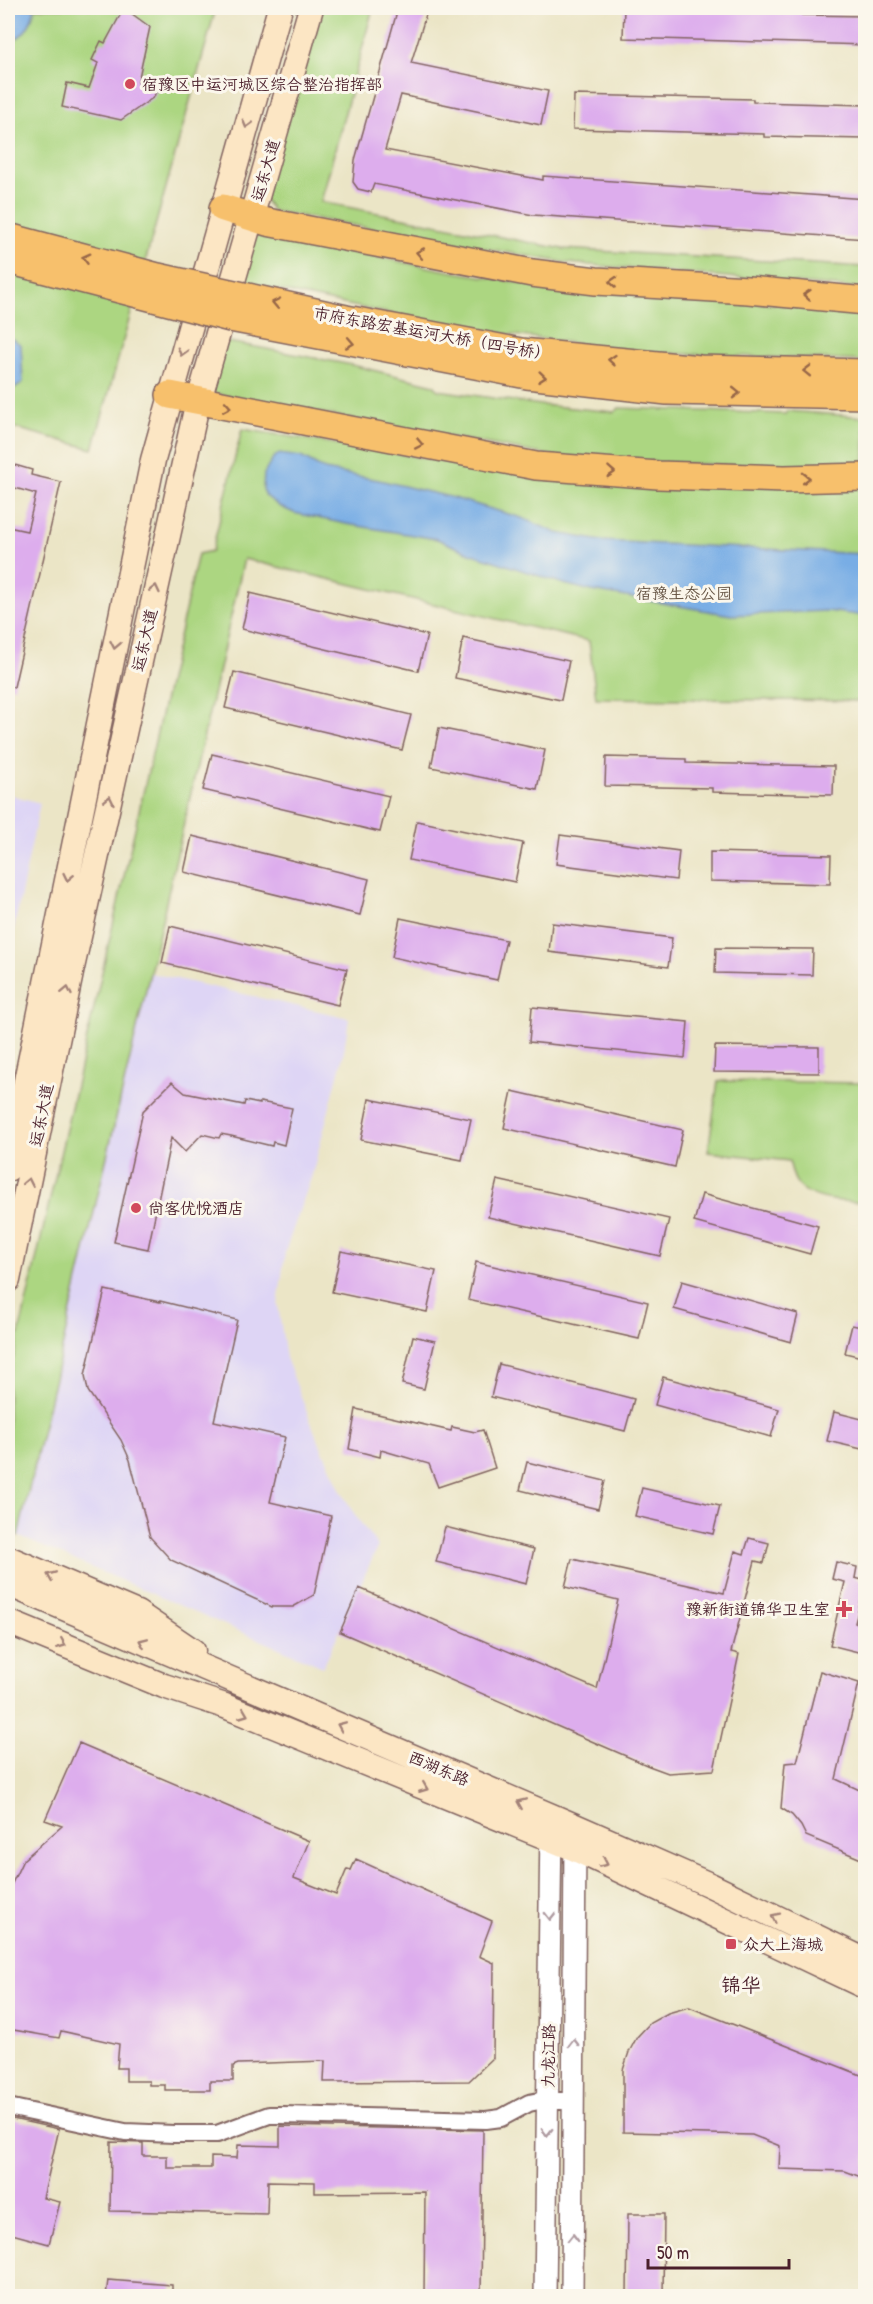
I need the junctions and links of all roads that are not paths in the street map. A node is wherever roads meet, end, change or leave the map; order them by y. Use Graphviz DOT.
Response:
graph roads {
  1 [pos="280,8"];
  2 [pos="311,8"];
  3 [pos="223,208"];
  4 [pos="252,217"];
  5 [pos="8,237"];
  6 [pos="8,260"];
  7 [pos="866,301"];
  8 [pos="866,373"];
  9 [pos="170,395"];
  10 [pos="866,395"];
  11 [pos="199,402"];
  12 [pos="866,477"];
  13 [pos="8,1169"];
  14 [pos="8,1280"];
  15 [pos="8,1558"];
  16 [pos="8,1584"];
  17 [pos="8,1622"];
  18 [pos="248,1686"];
  19 [pos="551,1827"];
  20 [pos="575,1837"];
  21 [pos="866,1961"];
  22 [pos="866,1987"];
  23 [pos="548,2101"];
  24 [pos="573,2101"];
  25 [pos="8,2107"];
  26 [pos="545,2296"];
  27 [pos="572,2296"];
  1 -- 3 [label="main road, 运东大道, one-way"];
  2 -- 4 [label="main road, 运东大道"];
  3 -- 4 [label="main road"];
  3 -- 9 [label="main road, 运东大道, one-way"];
  7 -- 4 [label="main road, one-way"];
  4 -- 11 [label="main road, 运东大道"];
  8 -- 5 [label="main road, 市府东路宏基运河大桥（四号桥）, one-way, bridge"];
  6 -- 10 [label="main road, 市府东路宏基运河大桥（四号桥）, one-way, bridge"];
  9 -- 11 [label="main road"];
  9 -- 13 [label="main road, 运东大道, one-way"];
  11 -- 12 [label="main road, one-way"];
  14 -- 11 [label="main road, 运东大道, one-way"];
  18 -- 15 [label="main road, one-way"];
  18 -- 16 [label="main road, 西湖东路, one-way"];
  17 -- 19 [label="main road, 西湖东路, one-way"];
  19 -- 18 [label="main road, 西湖东路, one-way"];
  19 -- 20 [label="main road, 西湖东路"];
  19 -- 23 [label="street, 九龙江路, one-way"];
  21 -- 20 [label="main road, 西湖东路, one-way"];
  20 -- 22 [label="main road, 西湖东路, one-way"];
  24 -- 20 [label="street, 九龙江路, one-way"];
  23 -- 24 [label="street"];
  23 -- 25 [label="street"];
  23 -- 26 [label="street, 九龙江路, one-way"];
  27 -- 24 [label="street, 九龙江路, one-way"];
}
